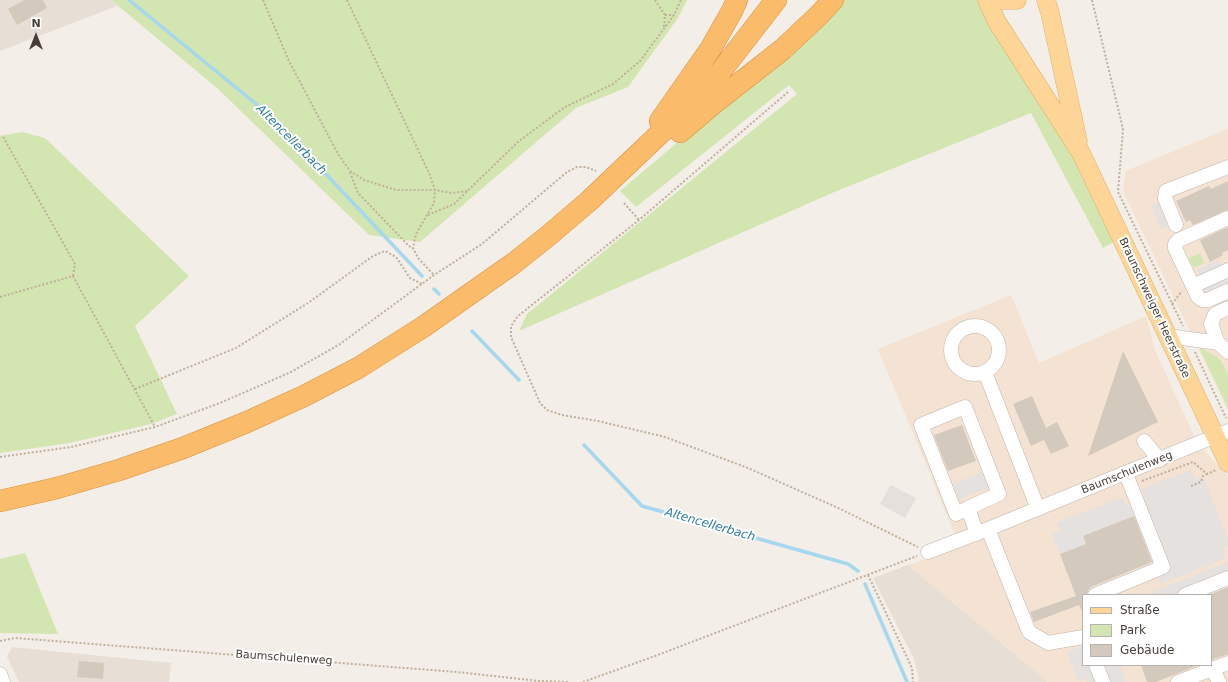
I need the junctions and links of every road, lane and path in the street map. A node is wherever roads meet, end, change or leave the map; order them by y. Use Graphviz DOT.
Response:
graph roads {
  1 [pos="263,0"];
  2 [pos="347,0"];
  3 [pos="655,0"];
  4 [pos="681,0"];
  5 [pos="737,0"];
  6 [pos="776,0"];
  7 [pos="833,0"];
  8 [pos="987,0"];
  9 [pos="1002,0"];
  10 [pos="1017,0"];
  11 [pos="1046,0"];
  12 [pos="1092,0"];
  13 [pos="674,14"];
  14 [pos="665,15"];
  15 [pos="664,28"];
  16 [pos="788,92"];
  17 [pos="2,135"];
  18 [pos="1081,153"];
  19 [pos="631,162"];
  20 [pos="1228,167"];
  21 [pos="350,171"];
  22 [pos="596,171"];
  23 [pos="435,190"];
  24 [pos="469,190"];
  25 [pos="589,202"];
  26 [pos="624,203"];
  27 [pos="428,215"];
  28 [pos="1228,218"];
  29 [pos="639,220"];
  30 [pos="1176,225"];
  31 [pos="414,248"];
  32 [pos="1228,270"];
  33 [pos="434,275"];
  34 [pos="73,276"];
  35 [pos="422,284"];
  36 [pos="1193,286"];
  37 [pos="1228,291"];
  38 [pos="0,297"];
  39 [pos="1228,308"];
  40 [pos="1168,336"];
  41 [pos="1189,339"];
  42 [pos="1223,347"];
  43 [pos="984,372"];
  44 [pos="135,389"];
  45 [pos="1228,422"];
  46 [pos="155,427"];
  47 [pos="1222,434"];
  48 [pos="1144,441"];
  49 [pos="0,457"];
  50 [pos="1160,460"];
  51 [pos="1228,463"];
  52 [pos="1126,474"];
  53 [pos="1207,474"];
  54 [pos="1191,486"];
  55 [pos="0,501"];
  56 [pos="968,508"];
  57 [pos="1038,509"];
  58 [pos="983,531"];
  59 [pos="928,552"];
  60 [pos="868,575"];
  61 [pos="1228,578"];
  62 [pos="1097,594"];
  63 [pos="1188,594"];
  64 [pos="1082,637"];
  65 [pos="0,641"];
  66 [pos="1228,663"];
  67 [pos="1096,666"];
  68 [pos="1213,668"];
  69 [pos="0,674"];
  70 [pos="4,682"];
  71 [pos="569,682"];
  72 [pos="583,682"];
  73 [pos="913,682"];
  74 [pos="1103,682"];
  75 [pos="1178,682"];
  76 [pos="1219,682"];
  1 -- 21 [label="path"];
  2 -- 23 [label="path"];
  3 -- 14 [label="path"];
  4 -- 13 [label="path"];
  5 -- 19 [label="highway"];
  6 -- 19 [label="highway"];
  7 -- 25 [label="highway"];
  8 -- 18 [label="main road"];
  9 -- 10 [label="main road"];
  11 -- 18 [label="main road"];
  12 -- 41 [label="path"];
  13 -- 14 [label="path"];
  13 -- 15 [label="path"];
  14 -- 15 [label="path"];
  15 -- 24 [label="path"];
  16 -- 29 [label="path"];
  17 -- 34 [label="path"];
  18 -- 40 [label="main road, Braunschweiger Heerstraße"];
  19 -- 25 [label="highway"];
  20 -- 30 [label="street"];
  21 -- 23 [label="path"];
  21 -- 31 [label="path"];
  22 -- 33 [label="path"];
  23 -- 24 [label="path"];
  23 -- 27 [label="path"];
  24 -- 27 [label="path"];
  25 -- 55 [label="highway"];
  26 -- 29 [label="path"];
  27 -- 31 [label="path"];
  28 -- 36 [label="street"];
  29 -- 59 [label="path"];
  31 -- 33 [label="path"];
  32 -- 36 [label="street"];
  33 -- 35 [label="path"];
  34 -- 38 [label="path"];
  34 -- 44 [label="path"];
  35 -- 44 [label="path"];
  35 -- 46 [label="path"];
  36 -- 37 [label="street"];
  39 -- 42 [label="street"];
  40 -- 41 [label="street"];
  40 -- 47 [label="main road, Braunschweiger Heerstraße"];
  41 -- 42 [label="street"];
  41 -- 45 [label="path"];
  43 -- 57 [label="street"];
  44 -- 46 [label="path"];
  46 -- 49 [label="path"];
  47 -- 50 [label="street, Baumschulenweg"];
  47 -- 51 [label="main road, Braunschweiger Heerstraße"];
  48 -- 50 [label="street"];
  50 -- 52 [label="street, Baumschulenweg"];
  52 -- 57 [label="street, Baumschulenweg"];
  52 -- 62 [label="street"];
  53 -- 54 [label="path"];
  56 -- 56 [label="street"];
  56 -- 58 [label="street"];
  57 -- 58 [label="street, Baumschulenweg"];
  58 -- 59 [label="street, Baumschulenweg"];
  58 -- 64 [label="street"];
  59 -- 60 [label="path"];
  60 -- 72 [label="path"];
  60 -- 73 [label="path"];
  61 -- 63 [label="street"];
  65 -- 71 [label="path, Baumschulenweg"];
  66 -- 68 [label="street"];
  67 -- 74 [label="street"];
  68 -- 75 [label="street"];
  68 -- 76 [label="street"];
  69 -- 70 [label="street"];
}
